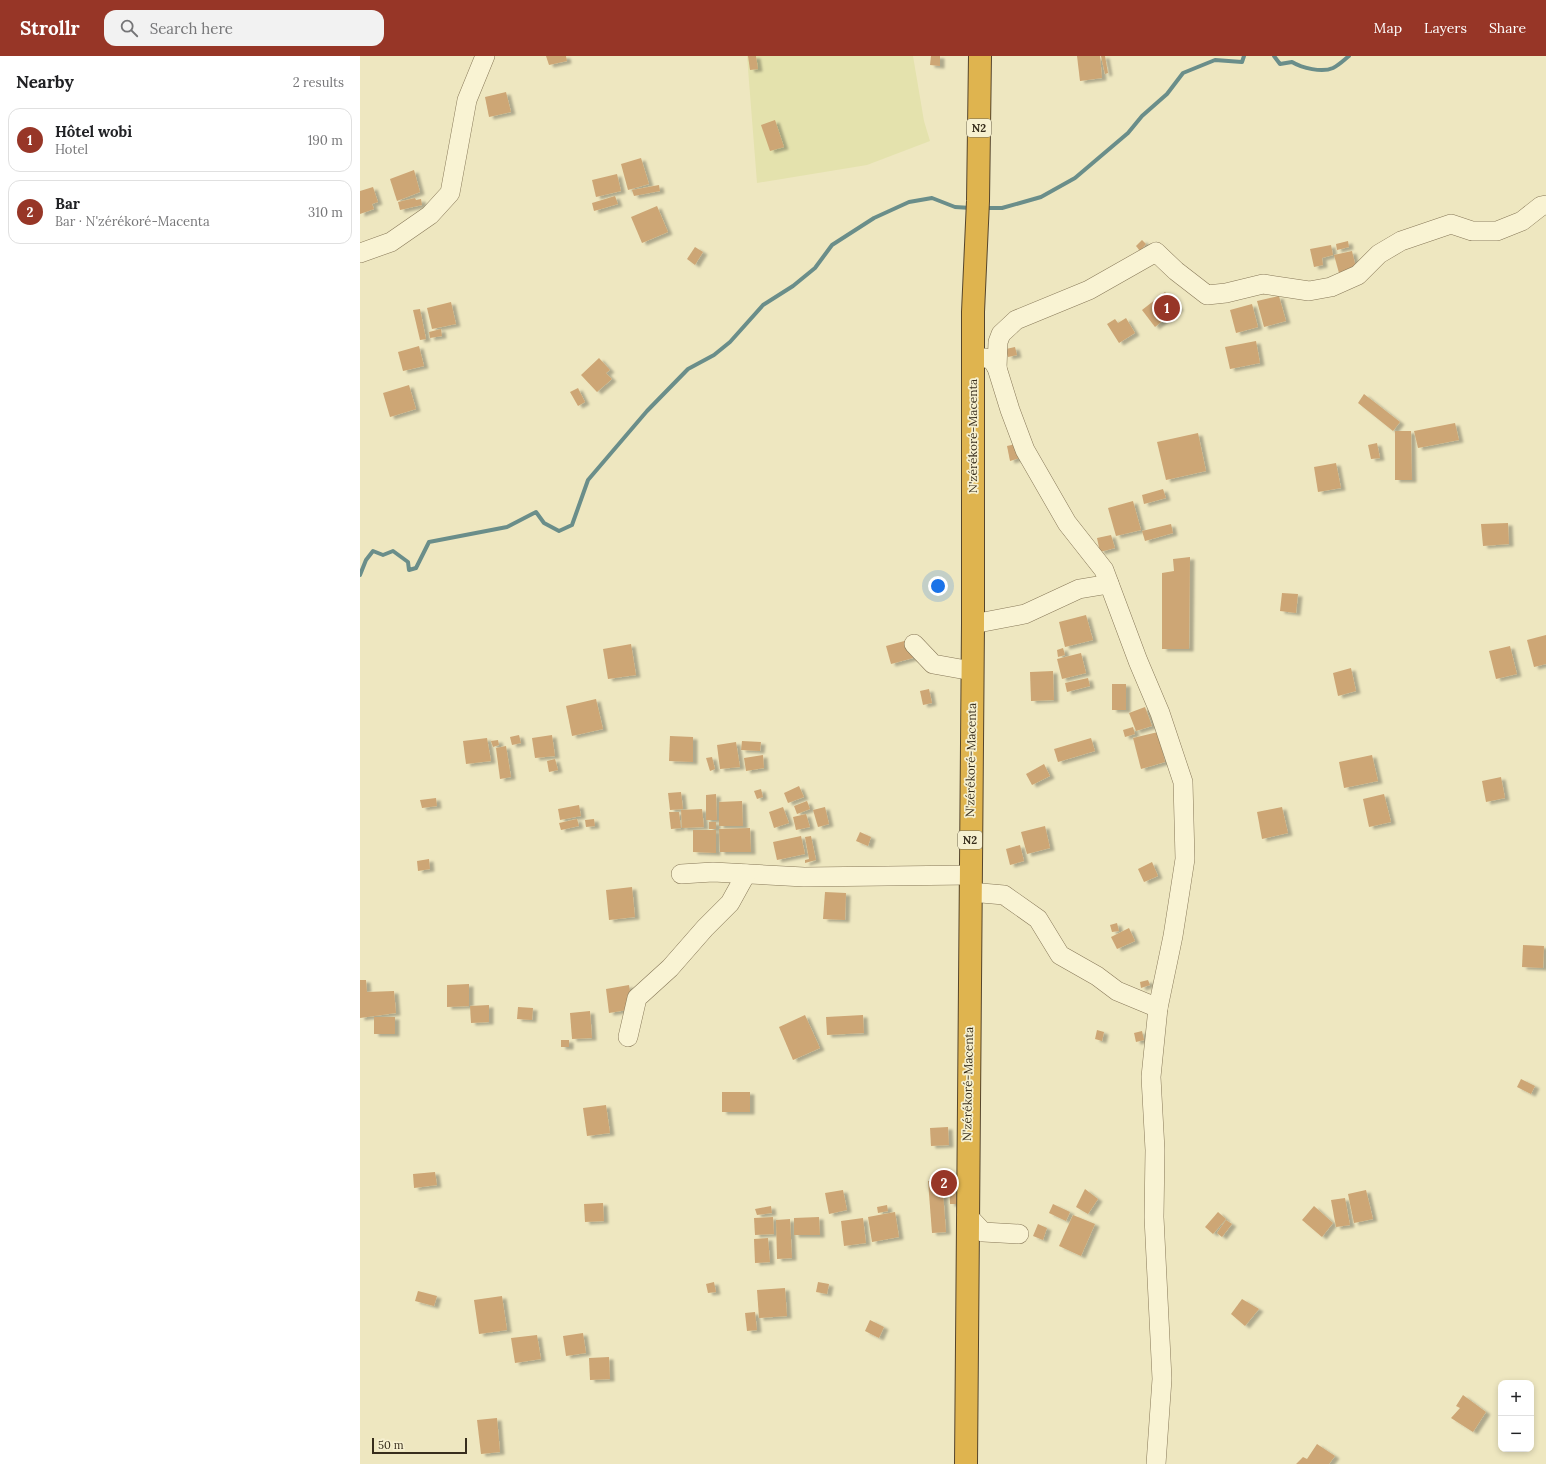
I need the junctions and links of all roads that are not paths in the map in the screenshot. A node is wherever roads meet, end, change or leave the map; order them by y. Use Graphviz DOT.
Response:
graph roads {
  1 [pos="485,56"];
  2 [pos="980,56"];
  3 [pos="1546,205"];
  4 [pos="360,253"];
  5 [pos="973,358"];
  6 [pos="997,368"];
  7 [pos="1109,584"];
  8 [pos="973,624"];
  9 [pos="914,644"];
  10 [pos="972,671"];
  11 [pos="680,874"];
  12 [pos="746,874"];
  13 [pos="970,884"];
  14 [pos="1158,1008"];
  15 [pos="628,1037"];
  16 [pos="967,1215"];
  17 [pos="1019,1234"];
  18 [pos="966,1464"];
  19 [pos="1156,1464"];
  1 -- 4 [label="street"];
  2 -- 5 [label="highway, N'zérékoré-Macenta / N2"];
  3 -- 6 [label="street"];
  5 -- 6 [label="street"];
  5 -- 8 [label="highway, N'zérékoré-Macenta / N2"];
  6 -- 7 [label="street"];
  7 -- 8 [label="street"];
  7 -- 14 [label="street"];
  8 -- 10 [label="highway, N'zérékoré-Macenta / N2"];
  9 -- 10 [label="street"];
  10 -- 13 [label="highway, N'zérékoré-Macenta / N2"];
  11 -- 12 [label="street"];
  12 -- 13 [label="street"];
  12 -- 15 [label="street"];
  13 -- 14 [label="street"];
  13 -- 16 [label="highway, N'zérékoré-Macenta / N2"];
  14 -- 19 [label="street"];
  16 -- 17 [label="street"];
  16 -- 18 [label="highway, N'zérékoré-Macenta / N2"];
}
